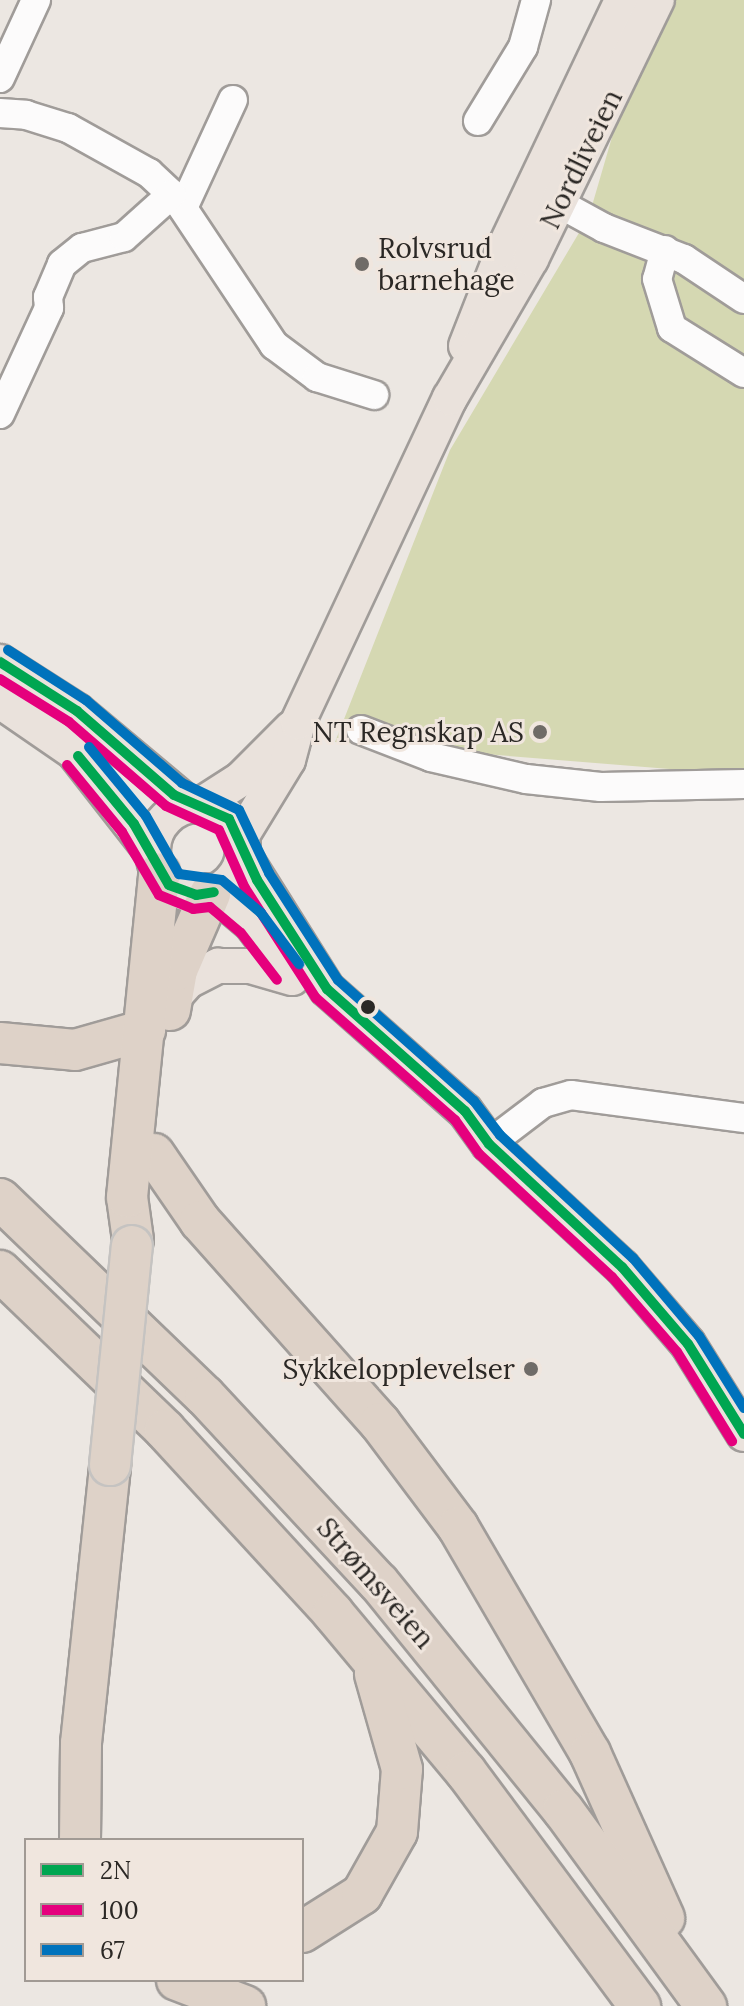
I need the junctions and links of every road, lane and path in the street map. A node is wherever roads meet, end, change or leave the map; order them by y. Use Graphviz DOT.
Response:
graph roads {
  1 [pos="36,0"];
  2 [pos="536,0"];
  3 [pos="622,0"];
  4 [pos="657,0"];
  5 [pos="0,78"];
  6 [pos="233,100"];
  7 [pos="0,113"];
  8 [pos="478,121"];
  9 [pos="546,196"];
  10 [pos="178,201"];
  11 [pos="665,250"];
  12 [pos="744,299"];
  13 [pos="744,373"];
  14 [pos="374,395"];
  15 [pos="0,414"];
  16 [pos="0,662"];
  17 [pos="0,701"];
  18 [pos="298,722"];
  19 [pos="361,730"];
  20 [pos="744,784"];
  21 [pos="194,805"];
  22 [pos="242,846"];
  23 [pos="156,863"];
  24 [pos="212,893"];
  25 [pos="292,978"];
  26 [pos="171,1000"];
  27 [pos="145,1030"];
  28 [pos="0,1043"];
  29 [pos="744,1118"];
  30 [pos="489,1144"];
  31 [pos="154,1154"];
  32 [pos="0,1199"];
  33 [pos="133,1243"];
  34 [pos="0,1271"];
  35 [pos="744,1434"];
  36 [pos="366,1652"];
  37 [pos="85,1829"];
  38 [pos="304,1931"];
  39 [pos="182,1982"];
  40 [pos="703,2002"];
  41 [pos="245,2006"];
  42 [pos="640,2006"];
  1 -- 5 [label="street"];
  2 -- 8 [label="street"];
  3 -- 9 [label="main road, Nordliveien"];
  4 -- 9 [label="main road, Nordliveien"];
  6 -- 10 [label="street"];
  7 -- 10 [label="street"];
  9 -- 11 [label="street"];
  9 -- 18 [label="main road, Nordliveien"];
  10 -- 14 [label="street"];
  10 -- 15 [label="street"];
  11 -- 12 [label="street"];
  11 -- 13 [label="street"];
  16 -- 21 [label="main road"];
  17 -- 23 [label="main road"];
  18 -- 21 [label="main road, Nordliveien"];
  18 -- 22 [label="main road, Nordliveien"];
  19 -- 20 [label="street"];
  21 -- 22 [label="main road"];
  21 -- 23 [label="main road, Nordliveien"];
  22 -- 24 [label="main road, Nordliveien"];
  22 -- 30 [label="main road"];
  23 -- 24 [label="main road"];
  23 -- 27 [label="highway"];
  24 -- 25 [label="main road"];
  24 -- 26 [label="highway"];
  25 -- 26 [label="main road"];
  25 -- 30 [label="main road"];
  26 -- 31 [label="highway"];
  27 -- 28 [label="highway"];
  27 -- 33 [label="highway"];
  29 -- 30 [label="street"];
  30 -- 35 [label="main road"];
  31 -- 33 [label="highway"];
  31 -- 40 [label="highway"];
  32 -- 40 [label="highway, Strømsveien"];
  33 -- 37 [label="highway, bridge"];
  34 -- 36 [label="highway, Strømsveien"];
  36 -- 38 [label="highway"];
  36 -- 42 [label="highway, Strømsveien"];
  39 -- 41 [label="highway"];
}
